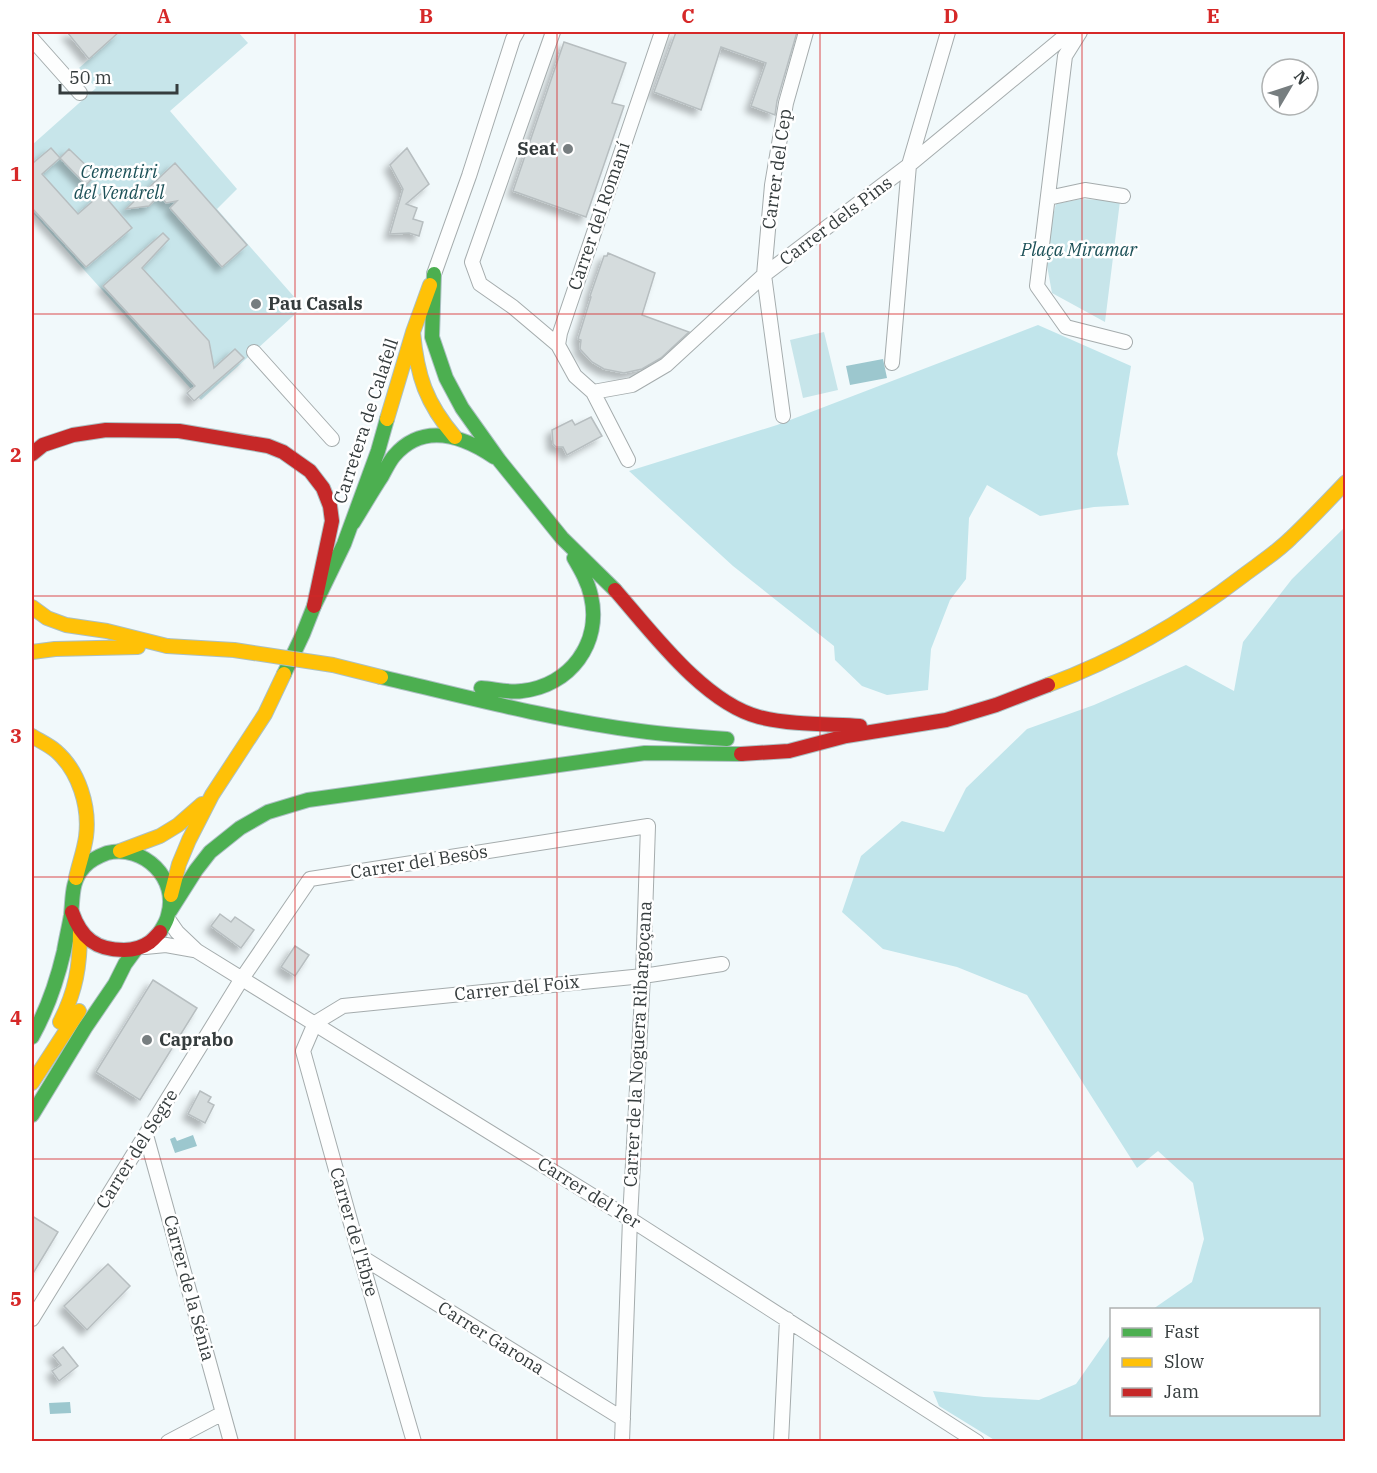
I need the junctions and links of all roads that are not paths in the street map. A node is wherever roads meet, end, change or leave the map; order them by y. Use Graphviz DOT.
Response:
graph roads {
  1 [pos="553,32"];
  2 [pos="662,32"];
  3 [pos="806,32"];
  4 [pos="948,32"];
  5 [pos="1070,32"];
  6 [pos="1080,32"];
  7 [pos="514,34"];
  8 [pos="32,39"];
  9 [pos="80,93"];
  10 [pos="909,165"];
  11 [pos="1123,196"];
  12 [pos="1048,198"];
  13 [pos="434,274"];
  14 [pos="764,275"];
  15 [pos="413,332"];
  16 [pos="1125,342"];
  17 [pos="558,345"];
  18 [pos="254,352"];
  19 [pos="892,363"];
  20 [pos="593,392"];
  21 [pos="783,416"];
  22 [pos="455,437"];
  23 [pos="332,439"];
  24 [pos="32,454"];
  25 [pos="499,460"];
  26 [pos="628,460"];
  27 [pos="1346,482"];
  28 [pos="353,523"];
  29 [pos="562,538"];
  30 [pos="314,606"];
  31 [pos="32,607"];
  32 [pos="167,646"];
  33 [pos="32,652"];
  34 [pos="436,689"];
  35 [pos="892,729"];
  36 [pos="32,736"];
  37 [pos="846,736"];
  38 [pos="212,795"];
  39 [pos="648,826"];
  40 [pos="120,851"];
  41 [pos="76,879"];
  42 [pos="171,895"];
  43 [pos="72,912"];
  44 [pos="169,915"];
  45 [pos="80,931"];
  46 [pos="139,948"];
  47 [pos="196,951"];
  48 [pos="124,964"];
  49 [pos="722,964"];
  50 [pos="643,976"];
  51 [pos="242,980"];
  52 [pos="315,1023"];
  53 [pos="32,1037"];
  54 [pos="32,1068"];
  55 [pos="32,1083"];
  56 [pos="32,1115"];
  57 [pos="146,1135"];
  58 [pos="630,1219"];
  59 [pos="360,1256"];
  60 [pos="32,1319"];
  61 [pos="787,1319"];
  62 [pos="223,1413"];
  63 [pos="623,1419"];
  64 [pos="168,1442"];
  65 [pos="231,1442"];
  66 [pos="414,1442"];
  67 [pos="622,1442"];
  68 [pos="781,1442"];
  69 [pos="977,1442"];
  1 -- 17 [label="street"];
  2 -- 17 [label="street, Carrer del Romaní"];
  3 -- 14 [label="street, Carrer del Cep"];
  4 -- 10 [label="street"];
  5 -- 10 [label="street, Carrer dels Pins"];
  6 -- 12 [label="street"];
  7 -- 13 [label="street, Carretera de Calafell"];
  8 -- 9 [label="street"];
  10 -- 14 [label="street, Carrer dels Pins"];
  10 -- 19 [label="street"];
  11 -- 12 [label="street"];
  12 -- 16 [label="street"];
  13 -- 15 [label="main road, Carretera de Calafell"];
  13 -- 25 [label="main road"];
  14 -- 20 [label="street, Carrer dels Pins"];
  14 -- 21 [label="street, Carrer del Cep"];
  15 -- 22 [label="main road"];
  15 -- 28 [label="main road, Carretera de Calafell"];
  17 -- 20 [label="street"];
  18 -- 23 [label="street"];
  20 -- 26 [label="street"];
  22 -- 25 [label="main road"];
  22 -- 28 [label="main road"];
  24 -- 30 [label="main road"];
  25 -- 29 [label="main road"];
  27 -- 35 [label="main road"];
  28 -- 30 [label="main road, Carretera de Calafell"];
  29 -- 34 [label="main road"];
  29 -- 35 [label="main road"];
  30 -- 38 [label="main road, Carretera de Calafell"];
  31 -- 32 [label="main road"];
  32 -- 33 [label="main road"];
  32 -- 34 [label="main road, bridge"];
  34 -- 37 [label="main road"];
  35 -- 37 [label="main road"];
  36 -- 41 [label="main road"];
  37 -- 44 [label="main road"];
  38 -- 40 [label="main road, Carretera de Calafell"];
  38 -- 42 [label="main road, Carretera de Calafell"];
  39 -- 50 [label="street, Carrer de la Noguera Ribargoçana"];
  39 -- 51 [label="street, Carrer del Besòs"];
  40 -- 41 [label="main road"];
  40 -- 42 [label="main road"];
  41 -- 43 [label="main road"];
  42 -- 44 [label="main road"];
  43 -- 45 [label="main road"];
  43 -- 53 [label="main road"];
  44 -- 46 [label="main road"];
  44 -- 47 [label="street, Carrer del Ter"];
  45 -- 46 [label="main road"];
  45 -- 54 [label="main road"];
  46 -- 47 [label="street, Carrer del Ter"];
  46 -- 48 [label="main road"];
  47 -- 51 [label="street, Carrer del Ter"];
  48 -- 55 [label="main road"];
  48 -- 56 [label="main road"];
  49 -- 50 [label="street, Carrer del Foix"];
  50 -- 52 [label="street, Carrer del Foix"];
  50 -- 58 [label="street, Carrer de la Noguera Ribargoçana"];
  51 -- 52 [label="street, Carrer del Ter"];
  51 -- 57 [label="street, Carrer del Segre"];
  52 -- 58 [label="street, Carrer del Ter"];
  52 -- 59 [label="street, Carrer de l'Ebre"];
  57 -- 60 [label="street, Carrer del Segre"];
  57 -- 62 [label="street, Carrer de la Sénia"];
  58 -- 61 [label="street, Carrer del Ter"];
  58 -- 63 [label="street, Carrer de la Noguera Ribargoçana"];
  59 -- 63 [label="street, Carrer Garona"];
  59 -- 66 [label="street, Carrer de l'Ebre"];
  61 -- 68 [label="street"];
  61 -- 69 [label="street, Carrer del Ter"];
  62 -- 64 [label="street"];
  62 -- 65 [label="street, Carrer de la Sénia"];
  63 -- 67 [label="street, Carrer de la Noguera Ribargoçana"];
}
